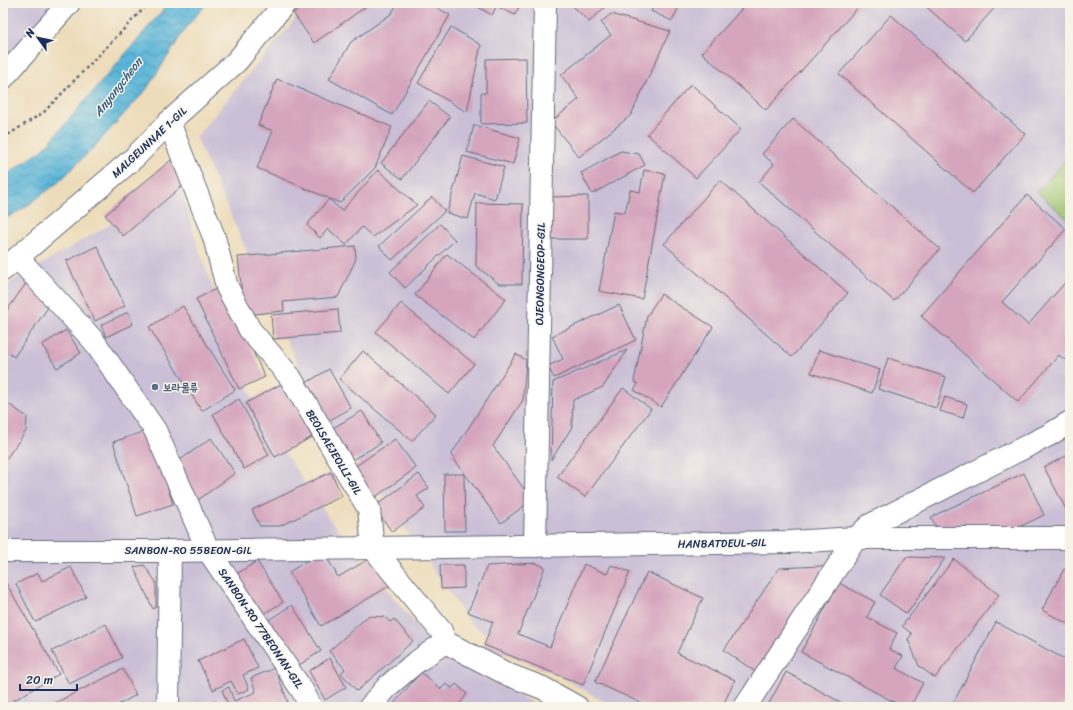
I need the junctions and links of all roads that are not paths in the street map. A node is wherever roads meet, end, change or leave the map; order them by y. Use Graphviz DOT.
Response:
graph roads {
  1 [pos="69,3"];
  2 [pos="285,3"];
  3 [pos="546,3"];
  4 [pos="3,78"];
  5 [pos="169,122"];
  6 [pos="11,264"];
  7 [pos="1070,422"];
  8 [pos="856,538"];
  9 [pos="1070,538"];
  10 [pos="535,546"];
  11 [pos="373,548"];
  12 [pos="208,550"];
  13 [pos="3,551"];
  14 [pos="170,551"];
  15 [pos="445,642"];
  16 [pos="168,707"];
  17 [pos="311,707"];
  18 [pos="370,707"];
  19 [pos="577,707"];
  20 [pos="745,707"];
  1 -- 4 [label="street"];
  2 -- 5 [label="street, MALGEUNNAE 1-GIL"];
  3 -- 10 [label="street, OJEONGONGEOP-GIL"];
  5 -- 6 [label="street, MALGEUNNAE 1-GIL"];
  5 -- 11 [label="street, BEOLSAEJEOLLI-GIL"];
  6 -- 12 [label="street, SANBON-RO 77BEONAN-GIL"];
  7 -- 8 [label="street"];
  8 -- 9 [label="street, HANBATDEUL-GIL"];
  8 -- 10 [label="street, HANBATDEUL-GIL"];
  8 -- 20 [label="street"];
  10 -- 11 [label="street, HANBATDEUL-GIL"];
  11 -- 12 [label="street, SANBON-RO 55BEON-GIL"];
  11 -- 15 [label="street"];
  12 -- 14 [label="street, SANBON-RO 55BEON-GIL"];
  12 -- 17 [label="street, SANBON-RO 77BEONAN-GIL"];
  13 -- 14 [label="street, SANBON-RO 55BEON-GIL"];
  14 -- 16 [label="street"];
  15 -- 18 [label="street"];
  15 -- 19 [label="street"];
}
